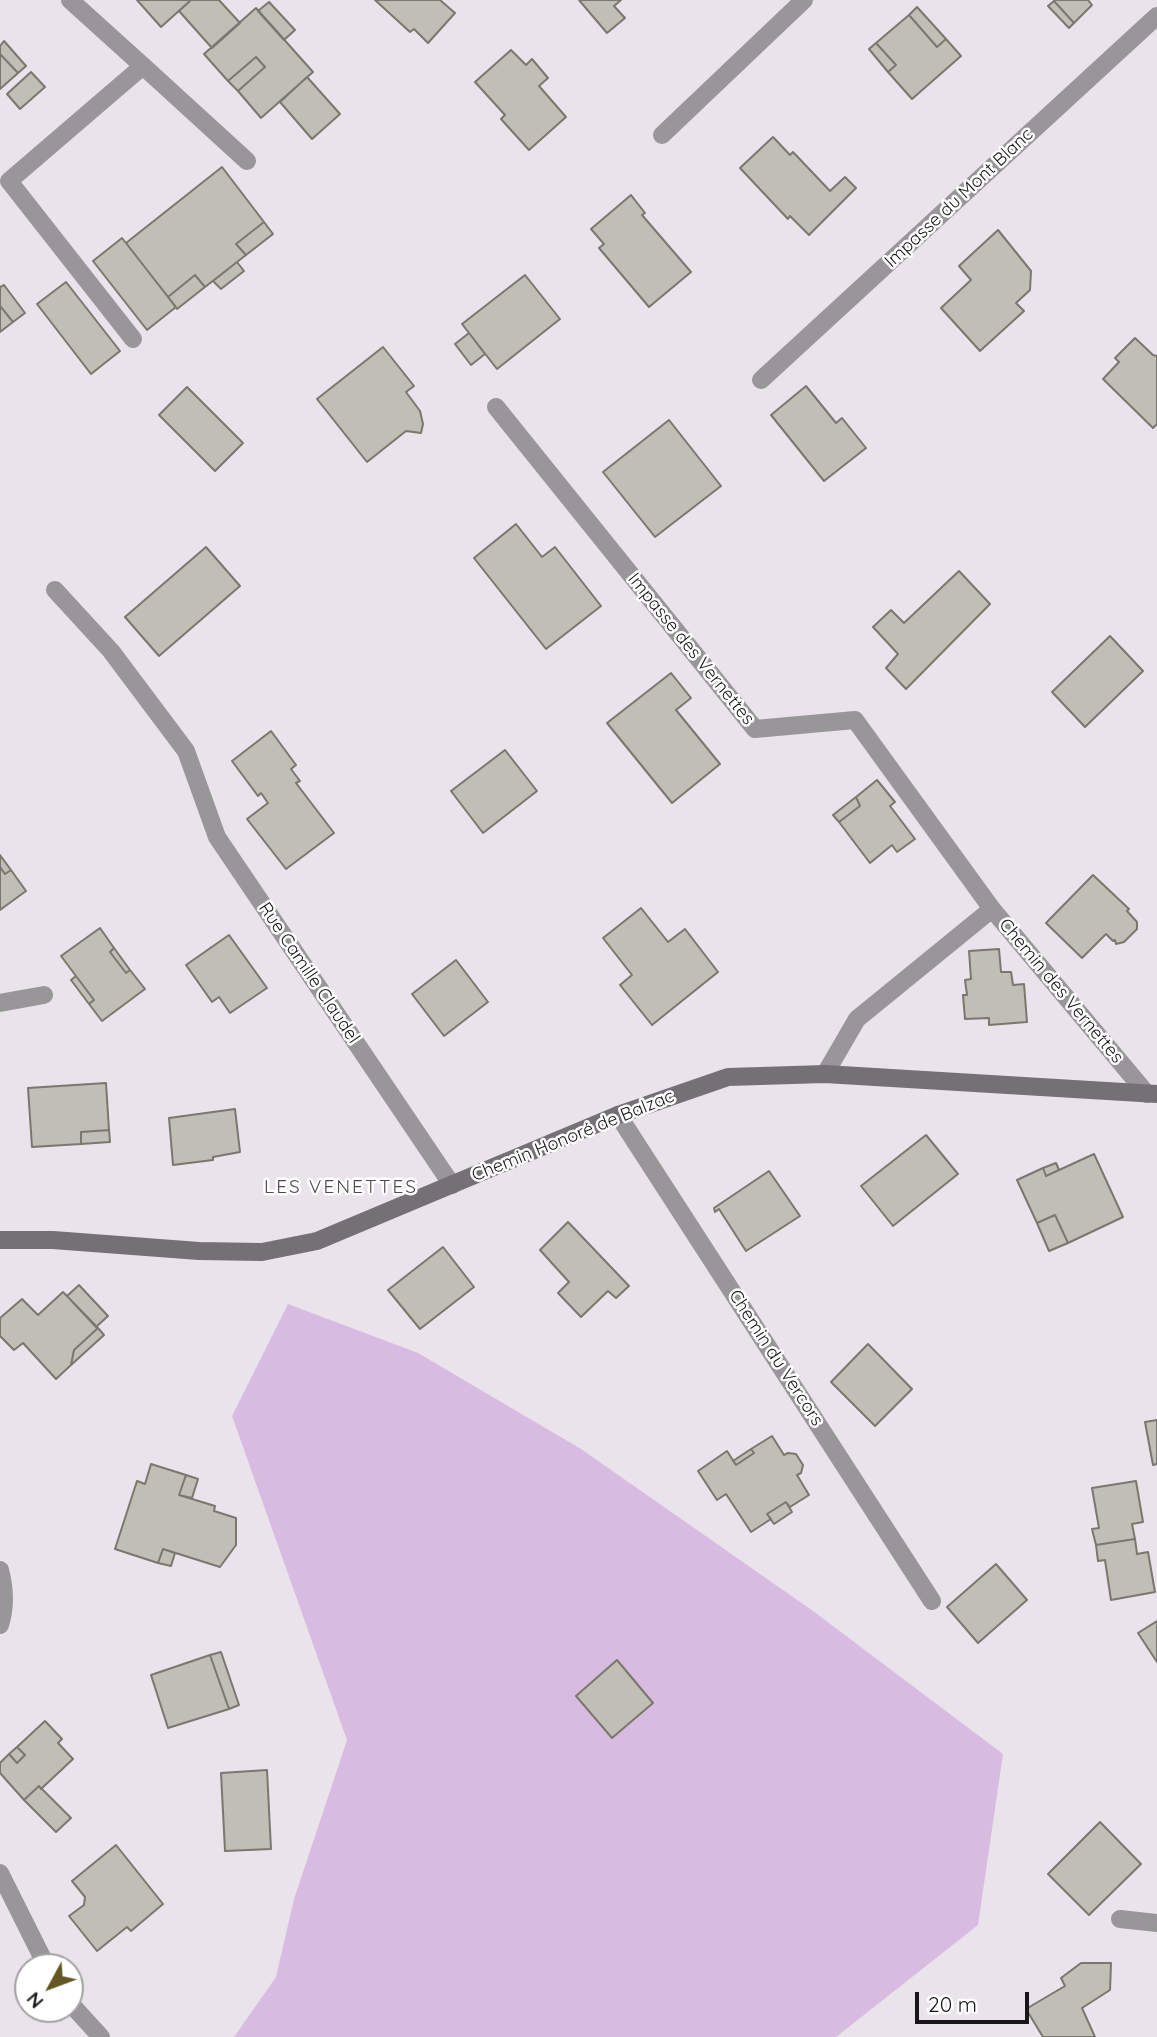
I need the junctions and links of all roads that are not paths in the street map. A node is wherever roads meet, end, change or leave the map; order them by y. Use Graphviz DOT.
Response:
graph roads {
  1 [pos="70,0"];
  2 [pos="804,0"];
  3 [pos="1157,16"];
  4 [pos="143,66"];
  5 [pos="662,135"];
  6 [pos="247,160"];
  7 [pos="133,339"];
  8 [pos="761,380"];
  9 [pos="496,407"];
  10 [pos="55,590"];
  11 [pos="992,909"];
  12 [pos="44,995"];
  13 [pos="0,1003"];
  14 [pos="825,1074"];
  15 [pos="1152,1094"];
  16 [pos="618,1115"];
  17 [pos="452,1185"];
  18 [pos="0,1240"];
  19 [pos="0,1570"];
  20 [pos="932,1601"];
  21 [pos="0,1625"];
  22 [pos="0,1873"];
  23 [pos="1120,1919"];
  24 [pos="1157,1923"];
  25 [pos="40,1953"];
  26 [pos="84,2018"];
  27 [pos="102,2037"];
  1 -- 4 [label="street"];
  2 -- 5 [label="street"];
  3 -- 8 [label="street, Impasse du Mont Blanc"];
  4 -- 6 [label="street"];
  4 -- 7 [label="street"];
  9 -- 11 [label="street, Impasse des Vernettes"];
  10 -- 17 [label="street, Rue Camille Claudel"];
  11 -- 14 [label="street, Chemin des Vernettes"];
  11 -- 15 [label="street, Chemin des Vernettes"];
  12 -- 13 [label="street"];
  14 -- 15 [label="street, Chemin Honoré de Balzac"];
  14 -- 16 [label="street, Chemin Honoré de Balzac"];
  16 -- 17 [label="street, Chemin Honoré de Balzac"];
  16 -- 20 [label="street, Chemin du Vercors"];
  17 -- 18 [label="street, Chemin Honoré de Balzac"];
  19 -- 21 [label="street"];
  22 -- 25 [label="street"];
  23 -- 24 [label="street"];
  26 -- 27 [label="street"];
}
